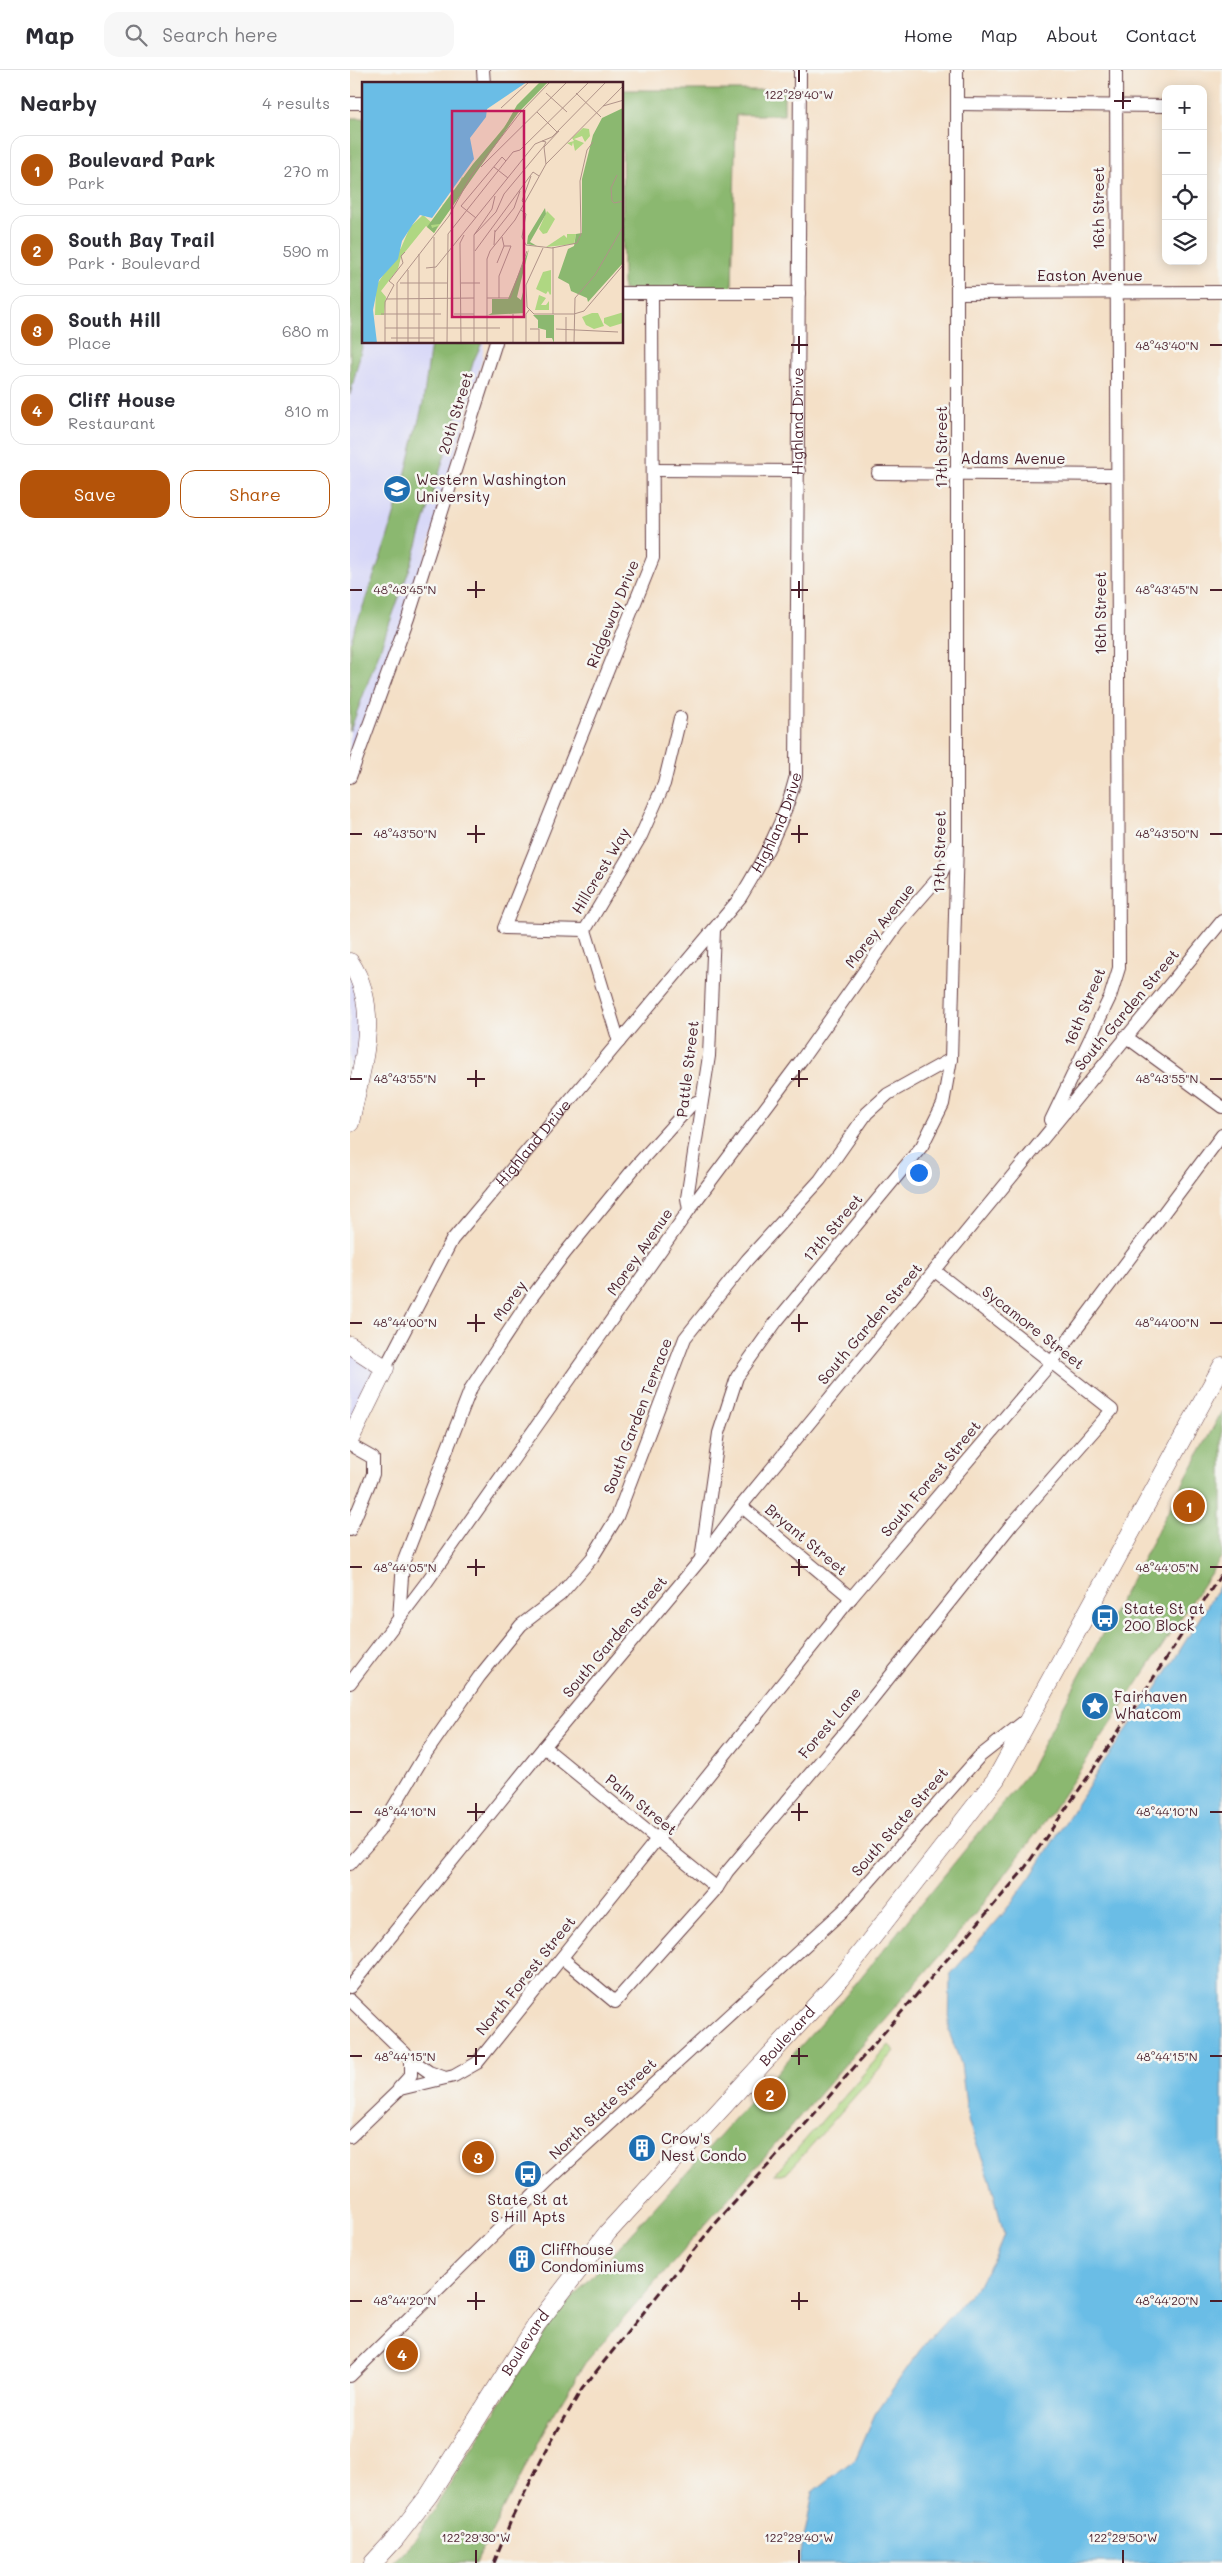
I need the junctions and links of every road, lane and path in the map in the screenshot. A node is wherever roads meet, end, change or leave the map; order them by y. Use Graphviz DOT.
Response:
graph roads {
  1 [pos="800,70"];
  2 [pos="958,70"];
  3 [pos="1116,70"];
  4 [pos="958,104"];
  5 [pos="1116,106"];
  6 [pos="1162,106"];
  7 [pos="1222,292"];
  8 [pos="624,293"];
  9 [pos="652,293"];
  10 [pos="799,293"];
  11 [pos="957,293"];
  12 [pos="1115,293"];
  13 [pos="495,344"];
  14 [pos="654,470"];
  15 [pos="799,471"];
  16 [pos="878,473"];
  17 [pos="958,475"];
  18 [pos="1117,475"];
  19 [pos="680,718"];
  20 [pos="350,777"];
  21 [pos="957,842"];
  22 [pos="1222,921"];
  23 [pos="585,930"];
  24 [pos="714,930"];
  25 [pos="350,962"];
  26 [pos="1125,1036"];
  27 [pos="619,1042"];
  28 [pos="951,1059"];
  29 [pos="701,1100"];
  30 [pos="1222,1107"];
  31 [pos="350,1124"];
  32 [pos="1222,1134"];
  33 [pos="1042,1138"];
  34 [pos="690,1210"];
  35 [pos="935,1271"];
  36 [pos="350,1345"];
  37 [pos="1052,1363"];
  38 [pos="1222,1366"];
  39 [pos="384,1368"];
  40 [pos="1112,1410"];
  41 [pos="350,1439"];
  42 [pos="350,1445"];
  43 [pos="741,1506"];
  44 [pos="350,1530"];
  45 [pos="701,1559"];
  46 [pos="851,1598"];
  47 [pos="399,1618"];
  48 [pos="350,1683"];
  49 [pos="1031,1716"];
  50 [pos="544,1748"];
  51 [pos="658,1840"];
  52 [pos="350,1864"];
  53 [pos="717,1888"];
  54 [pos="796,1954"];
  55 [pos="562,1958"];
  56 [pos="350,1987"];
  57 [pos="350,2000"];
  58 [pos="411,2059"];
  59 [pos="446,2078"];
  60 [pos="395,2092"];
  61 [pos="350,2137"];
  62 [pos="350,2376"];
  63 [pos="373,2563"];
  1 -- 10 [label="street, Highland Drive"];
  2 -- 4 [label="street, 17th Street"];
  3 -- 5 [label="street, 16th Street"];
  4 -- 5 [label="street"];
  4 -- 11 [label="street, 17th Street"];
  5 -- 6 [label="street"];
  5 -- 12 [label="street, 16th Street"];
  7 -- 12 [label="street, Easton Avenue"];
  8 -- 9 [label="street"];
  9 -- 10 [label="street"];
  9 -- 14 [label="street, Ridgeway Drive"];
  10 -- 15 [label="street, Highland Drive"];
  11 -- 12 [label="street, Easton Avenue"];
  11 -- 17 [label="street, 17th Street"];
  12 -- 18 [label="street, 16th Street"];
  13 -- 20 [label="street, 20th Street"];
  14 -- 15 [label="street"];
  14 -- 23 [label="street, Ridgeway Drive"];
  15 -- 24 [label="street, Highland Drive"];
  16 -- 17 [label="street, Adams Avenue"];
  17 -- 18 [label="street, Adams Avenue"];
  17 -- 21 [label="street, 17th Street"];
  18 -- 33 [label="street, 16th Street"];
  19 -- 23 [label="street, Hillcrest Way"];
  21 -- 28 [label="street, 17th Street"];
  21 -- 34 [label="street, Morey Avenue"];
  22 -- 26 [label="street, South Garden Street"];
  23 -- 27 [label="street, Hillcrest Way"];
  24 -- 27 [label="street, Highland Drive"];
  24 -- 29 [label="street, Pattle Street"];
  25 -- 31 [label="main road"];
  26 -- 30 [label="street"];
  26 -- 33 [label="street, South Garden Street"];
  27 -- 39 [label="street, Highland Drive"];
  28 -- 45 [label="street, 17th Street"];
  28 -- 52 [label="street, South Garden Terrace"];
  29 -- 34 [label="street, Pattle Street"];
  29 -- 47 [label="street, Morey"];
  32 -- 37 [label="street, South Forest Street"];
  33 -- 35 [label="street, South Garden Street"];
  34 -- 47 [label="street, Morey Avenue"];
  35 -- 37 [label="street, Sycamore Street"];
  35 -- 43 [label="street, South Garden Street"];
  36 -- 39 [label="main road"];
  37 -- 40 [label="street, Sycamore Street"];
  37 -- 46 [label="street, South Forest Street"];
  38 -- 49 [label="main road, Boulevard"];
  39 -- 41 [label="main road, Highland Drive"];
  40 -- 53 [label="street, Forest Lane"];
  42 -- 44 [label="street"];
  43 -- 45 [label="street, South Garden Street"];
  43 -- 46 [label="street, Bryant Street"];
  45 -- 50 [label="street, South Garden Street"];
  46 -- 51 [label="street, South Forest Street"];
  47 -- 48 [label="street, Morey Avenue"];
  49 -- 54 [label="street, South State Street"];
  49 -- 63 [label="main road, Boulevard"];
  50 -- 51 [label="street, Palm Street"];
  50 -- 56 [label="street, South Garden Street"];
  51 -- 53 [label="street, Palm Street"];
  51 -- 55 [label="street, North Forest Street"];
  53 -- 55 [label="street, Forest Lane"];
  54 -- 62 [label="street, North State Street"];
  55 -- 59 [label="street, North Forest Street"];
  57 -- 58 [label="street"];
  58 -- 59 [label="street"];
  58 -- 60 [label="street"];
  59 -- 60 [label="street, North Forest Street"];
  60 -- 61 [label="street, North Forest Street"];
}
